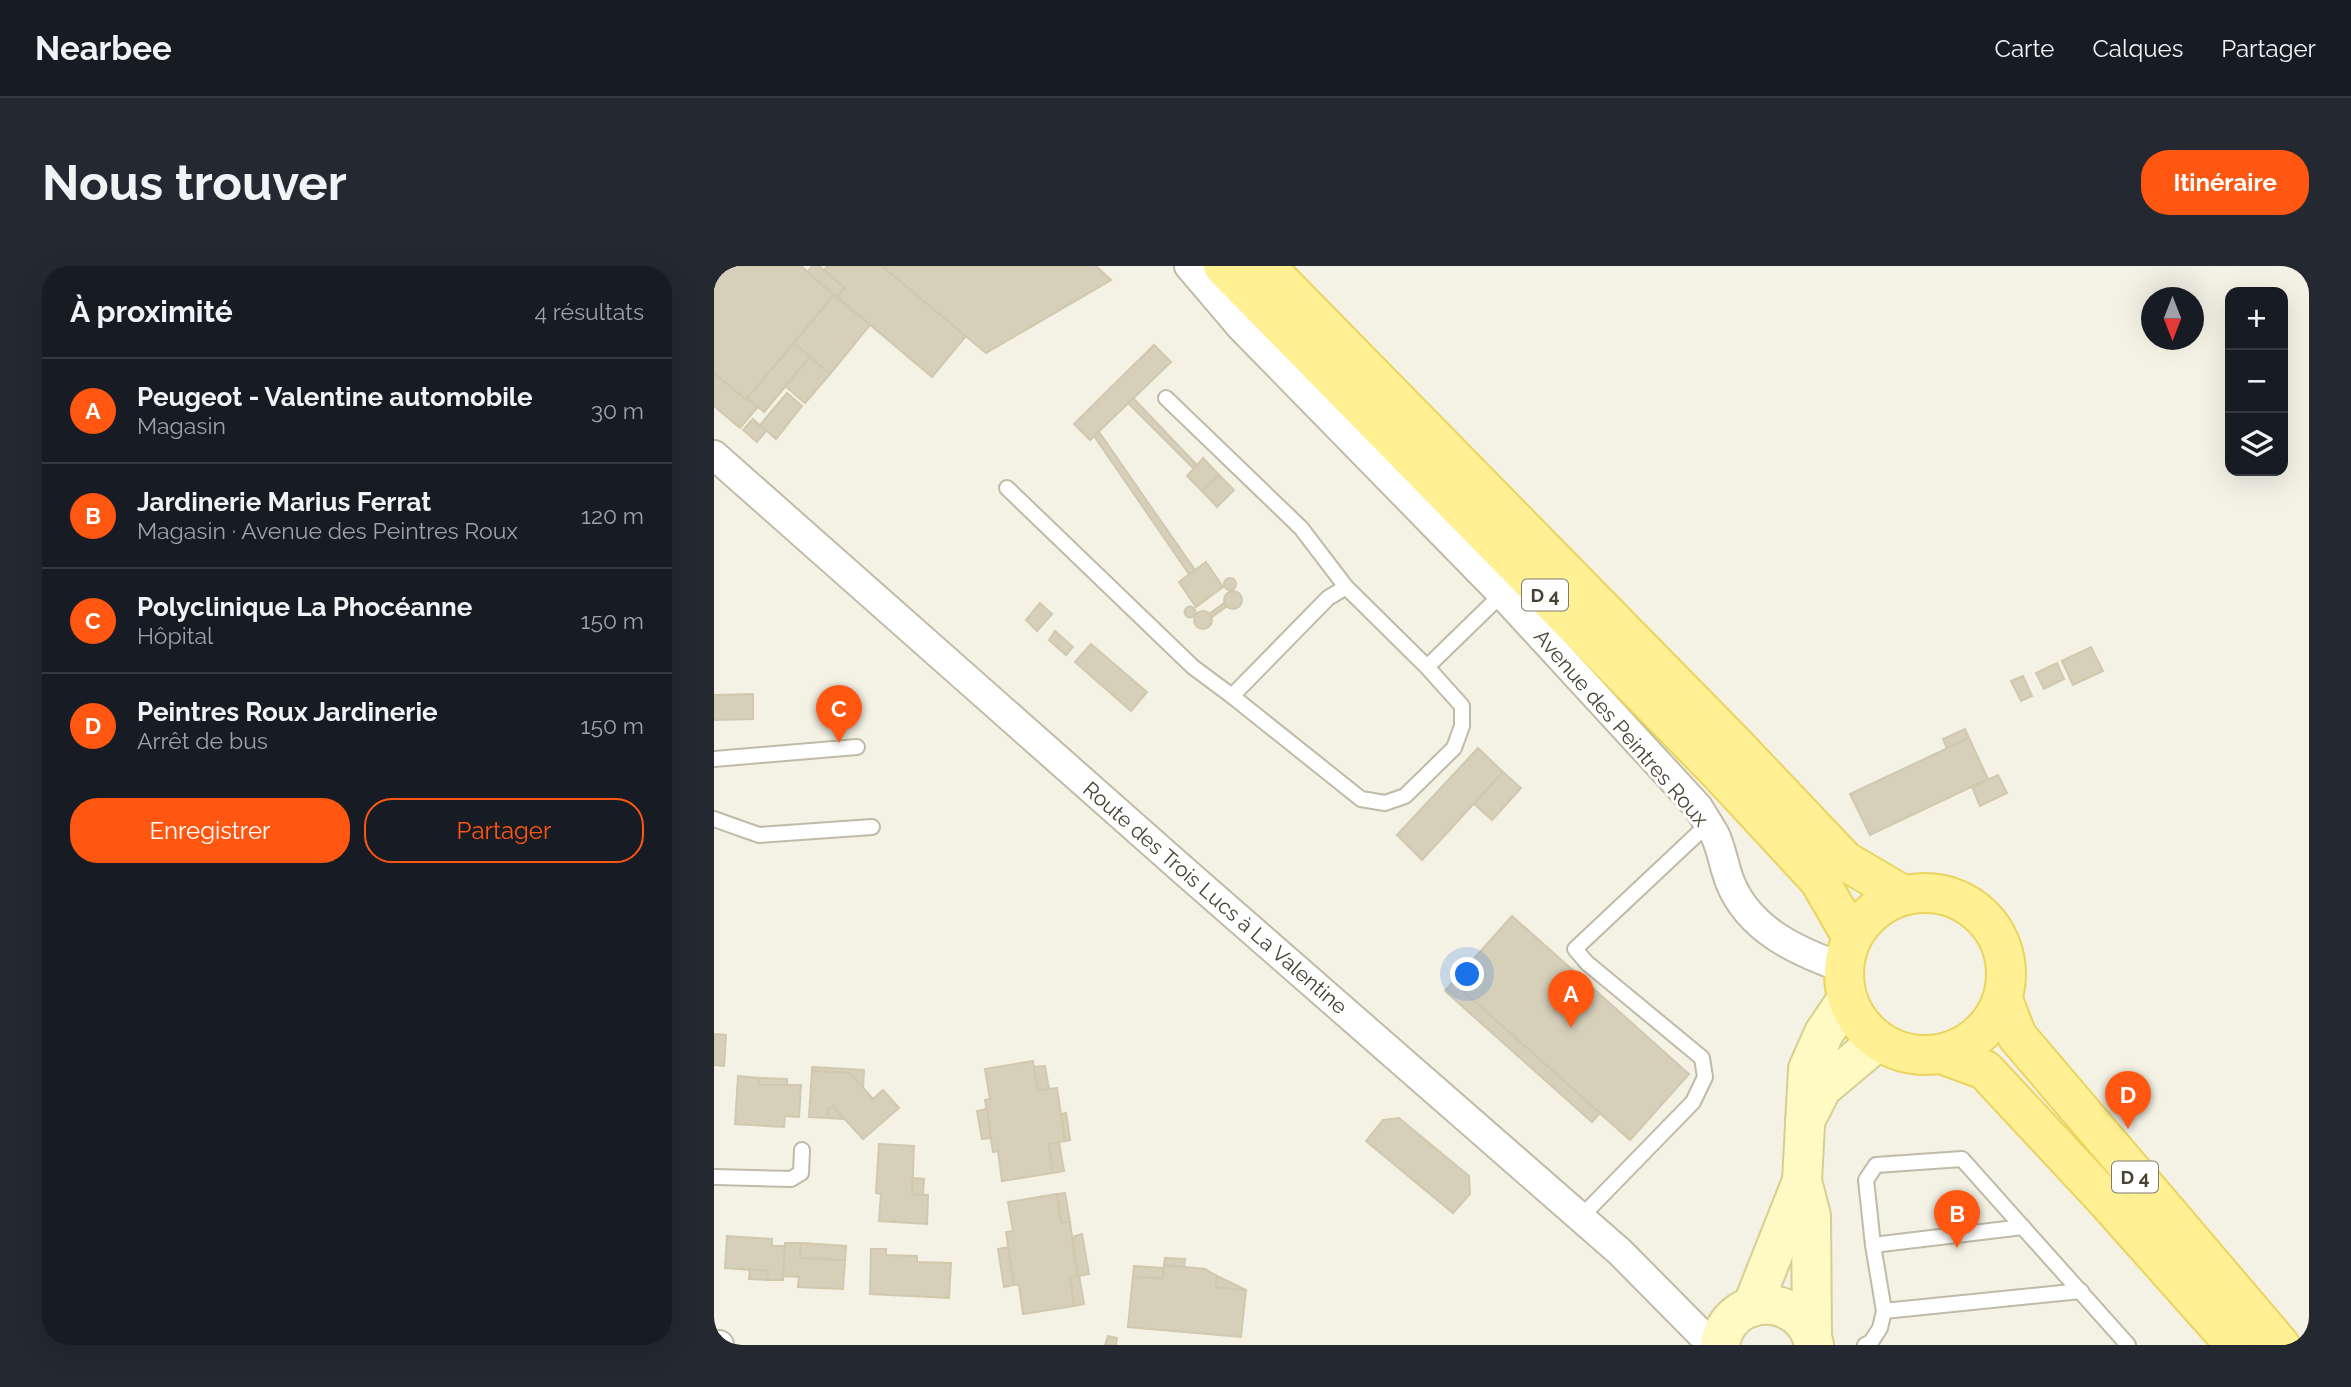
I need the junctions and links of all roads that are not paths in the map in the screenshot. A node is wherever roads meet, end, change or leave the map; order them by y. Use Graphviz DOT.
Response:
graph roads {
  1 [pos="1189,266"];
  2 [pos="1223,266"];
  3 [pos="1265,266"];
  4 [pos="1166,398"];
  5 [pos="714,456"];
  6 [pos="1007,488"];
  7 [pos="1346,587"];
  8 [pos="1502,594"];
  9 [pos="1427,667"];
  10 [pos="1231,696"];
  11 [pos="858,747"];
  12 [pos="714,759"];
  13 [pos="714,819"];
  14 [pos="1708,824"];
  15 [pos="872,827"];
  16 [pos="1903,895"];
  17 [pos="1848,968"];
  18 [pos="2003,1000"];
  19 [pos="1878,1041"];
  20 [pos="1941,1054"];
  21 [pos="1804,1123"];
  22 [pos="802,1150"];
  23 [pos="714,1177"];
  24 [pos="1802,1181"];
  25 [pos="1580,1217"];
  26 [pos="2023,1227"];
  27 [pos="1873,1245"];
  28 [pos="2081,1291"];
  29 [pos="1752,1307"];
  30 [pos="1884,1311"];
  31 [pos="1813,1340"];
  32 [pos="1712,1345"];
  33 [pos="1720,1345"];
  34 [pos="1865,1345"];
  35 [pos="2128,1345"];
  36 [pos="2235,1345"];
  37 [pos="2280,1345"];
  1 -- 8 [label="street, Avenue des Peintres Roux"];
  2 -- 17 [label="main road, Avenue des Peintres Roux / D 4"];
  3 -- 16 [label="main road, D 4"];
  4 -- 7 [label="lane"];
  5 -- 25 [label="street, Route des Trois Lucs à La Valentine"];
  6 -- 10 [label="lane"];
  7 -- 9 [label="lane"];
  7 -- 10 [label="lane"];
  8 -- 9 [label="lane"];
  8 -- 14 [label="street, Avenue des Peintres Roux"];
  9 -- 10 [label="lane"];
  11 -- 12 [label="lane"];
  13 -- 15 [label="lane"];
  14 -- 17 [label="street, Avenue des Peintres Roux"];
  14 -- 25 [label="lane"];
  16 -- 17 [label="main road"];
  16 -- 18 [label="main road"];
  17 -- 19 [label="main road"];
  17 -- 21 [label="street"];
  18 -- 20 [label="main road"];
  18 -- 37 [label="main road, D 4"];
  19 -- 20 [label="main road"];
  19 -- 21 [label="street"];
  20 -- 36 [label="main road, D 4"];
  21 -- 24 [label="street"];
  22 -- 23 [label="lane"];
  24 -- 29 [label="street"];
  24 -- 31 [label="street"];
  25 -- 32 [label="street, Route des Trois Lucs à La Valentine"];
  26 -- 27 [label="lane"];
  26 -- 27 [label="lane"];
  26 -- 28 [label="lane"];
  27 -- 30 [label="lane"];
  28 -- 30 [label="lane"];
  28 -- 35 [label="lane"];
  29 -- 31 [label="street"];
  29 -- 33 [label="street"];
  30 -- 34 [label="lane"];
}
